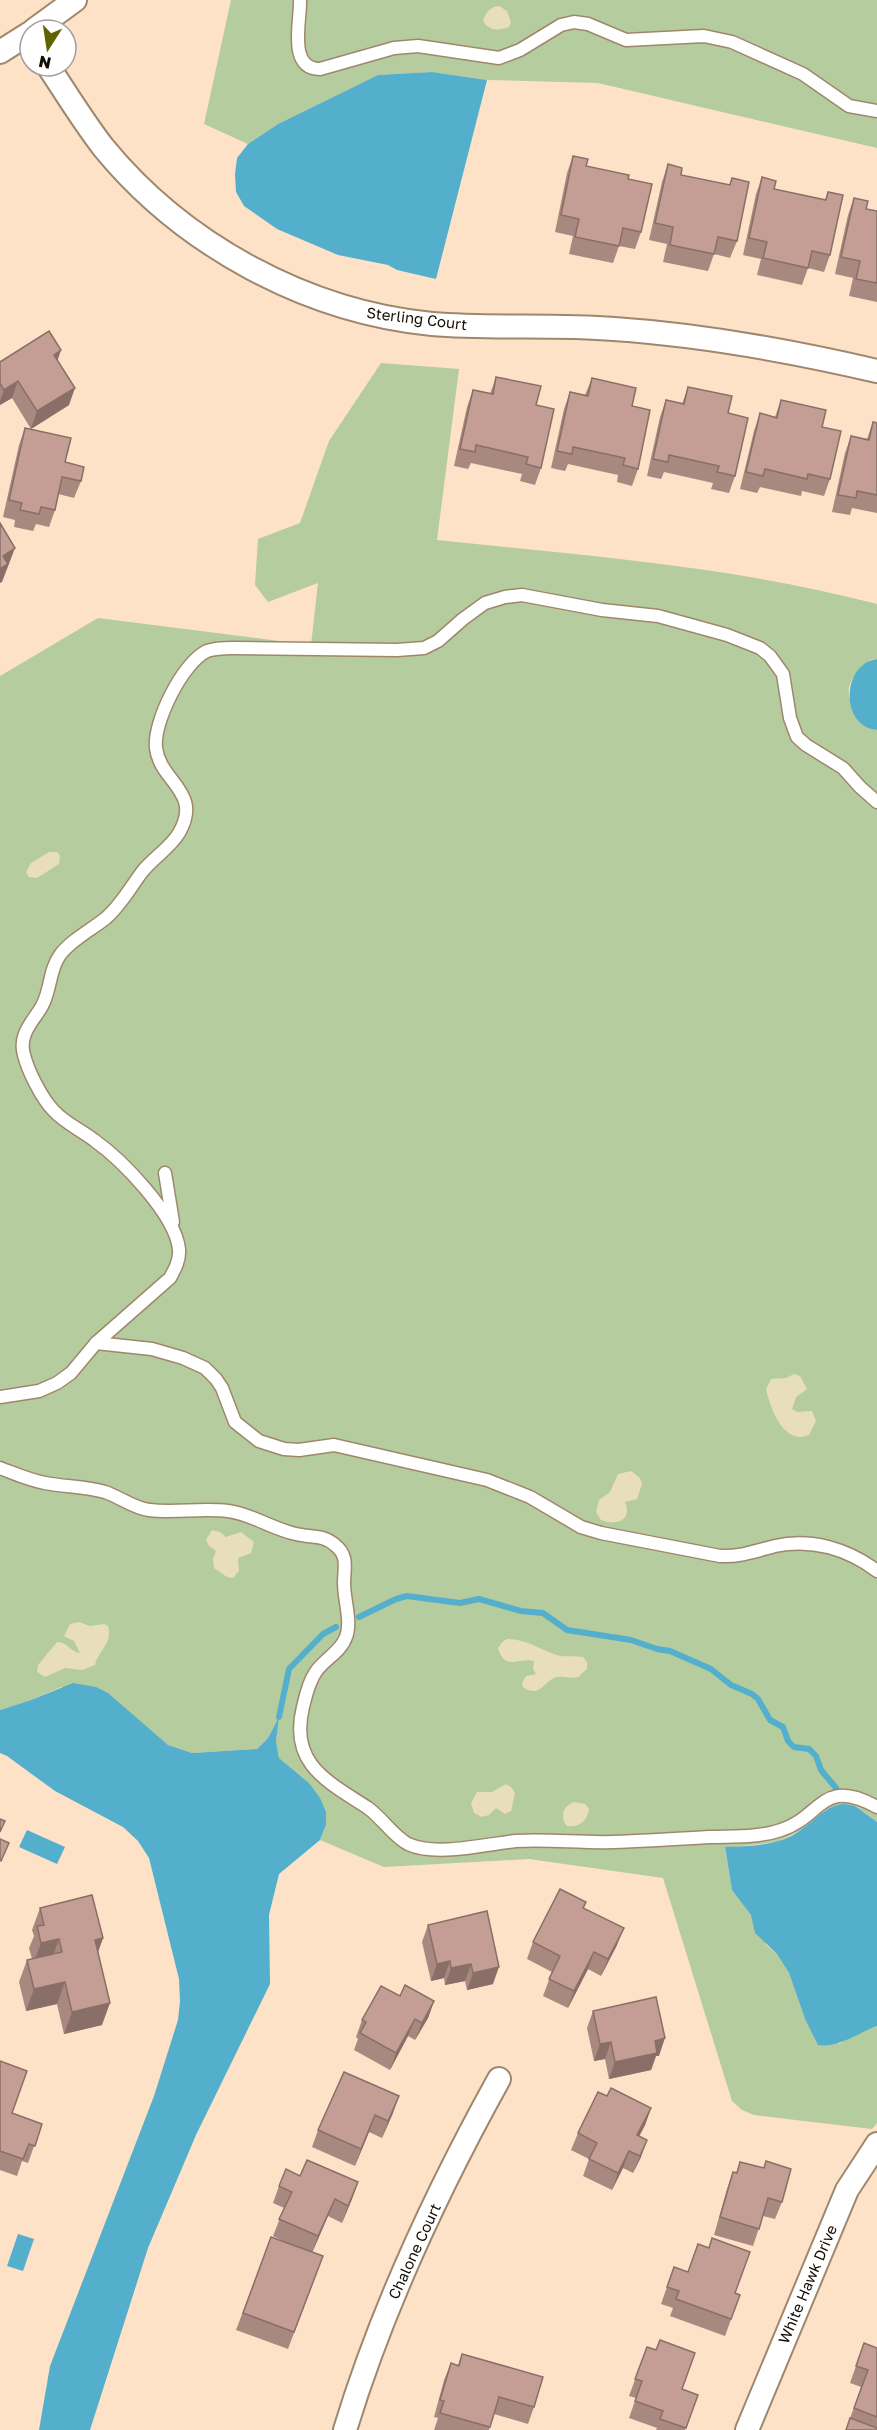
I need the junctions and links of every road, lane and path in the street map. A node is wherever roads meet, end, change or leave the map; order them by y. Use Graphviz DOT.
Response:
graph roads {
  1 [pos="75,0"];
  2 [pos="300,0"];
  3 [pos="52,18"];
  4 [pos="18,42"];
  5 [pos="0,52"];
  6 [pos="56,78"];
  7 [pos="877,111"];
  8 [pos="877,371"];
  9 [pos="877,801"];
  10 [pos="165,1173"];
  11 [pos="176,1235"];
  12 [pos="96,1343"];
  13 [pos="0,1397"];
  14 [pos="0,1468"];
  15 [pos="877,1571"];
  16 [pos="877,1807"];
  17 [pos="499,2079"];
  18 [pos="877,2144"];
  19 [pos="345,2430"];
  20 [pos="747,2430"];
  1 -- 3 [label="street"];
  2 -- 7 [label="lane"];
  4 -- 5 [label="street"];
  6 -- 8 [label="street, Sterling Court"];
  9 -- 11 [label="lane"];
  10 -- 11 [label="lane"];
  11 -- 12 [label="lane"];
  12 -- 13 [label="lane"];
  12 -- 15 [label="lane"];
  14 -- 16 [label="lane"];
  17 -- 19 [label="street, Chalone Court"];
  18 -- 20 [label="street, White Hawk Drive"];
}
